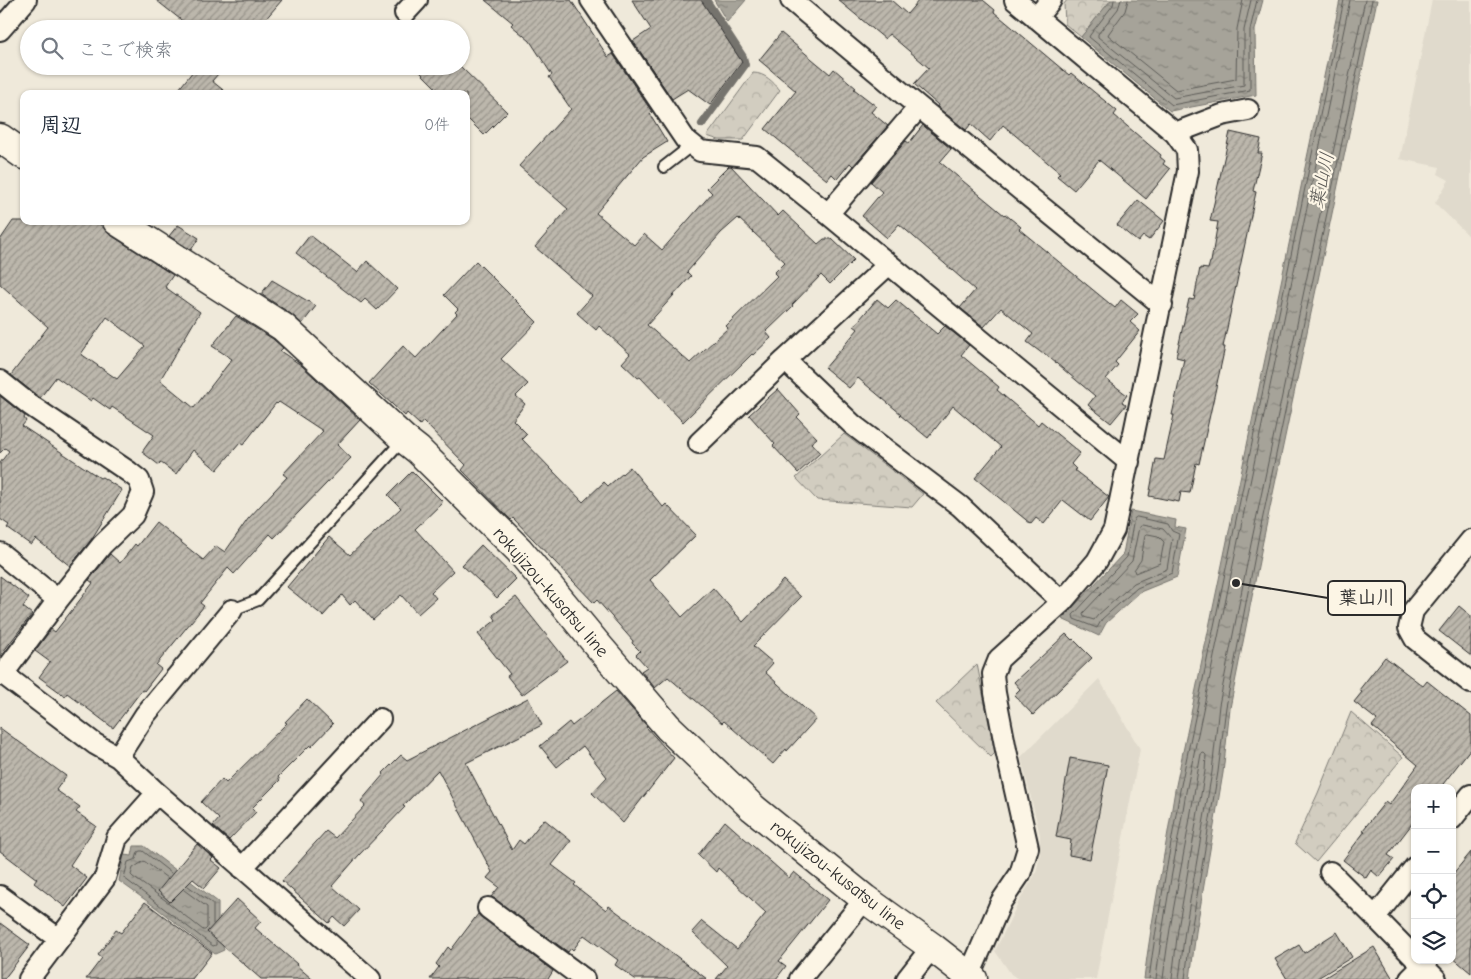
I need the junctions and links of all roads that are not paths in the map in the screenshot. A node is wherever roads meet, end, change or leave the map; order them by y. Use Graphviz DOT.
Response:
graph roads {
  1 [pos="26,0"];
  2 [pos="591,0"];
  3 [pos="791,0"];
  4 [pos="1015,0"];
  5 [pos="1051,0"];
  6 [pos="1036,18"];
  7 [pos="0,30"];
  8 [pos="918,107"];
  9 [pos="1248,110"];
  10 [pos="1175,133"];
  11 [pos="0,138"];
  12 [pos="692,145"];
  13 [pos="20,152"];
  14 [pos="664,167"];
  15 [pos="828,214"];
  16 [pos="123,225"];
  17 [pos="889,264"];
  18 [pos="1162,305"];
  19 [pos="785,360"];
  20 [pos="0,381"];
  21 [pos="404,439"];
  22 [pos="699,443"];
  23 [pos="1129,462"];
  24 [pos="1471,540"];
  25 [pos="0,553"];
  26 [pos="58,600"];
  27 [pos="1062,602"];
  28 [pos="232,610"];
  29 [pos="1,674"];
  30 [pos="1471,682"];
  31 [pos="380,719"];
  32 [pos="118,757"];
  33 [pos="157,793"];
  34 [pos="1471,795"];
  35 [pos="1456,814"];
  36 [pos="242,868"];
  37 [pos="1330,872"];
  38 [pos="1411,872"];
  39 [pos="0,896"];
  40 [pos="865,899"];
  41 [pos="488,908"];
  42 [pos="1375,917"];
  43 [pos="59,939"];
  44 [pos="932,947"];
  45 [pos="1420,968"];
  46 [pos="971,978"];
  47 [pos="30,979"];
  48 [pos="370,979"];
  49 [pos="584,979"];
  50 [pos="800,979"];
  51 [pos="907,979"];
  1 -- 7 [label="street"];
  2 -- 12 [label="street"];
  3 -- 8 [label="street"];
  4 -- 6 [label="street"];
  5 -- 6 [label="street"];
  6 -- 10 [label="street"];
  8 -- 15 [label="street"];
  8 -- 18 [label="street"];
  9 -- 10 [label="street"];
  10 -- 18 [label="street"];
  11 -- 13 [label="main road"];
  12 -- 14 [label="lane"];
  12 -- 15 [label="street"];
  15 -- 17 [label="street"];
  16 -- 21 [label="main road, rokujizou-kusatsu line"];
  17 -- 19 [label="street"];
  17 -- 23 [label="street"];
  18 -- 23 [label="street"];
  19 -- 22 [label="street"];
  19 -- 27 [label="street"];
  20 -- 26 [label="street"];
  21 -- 28 [label="lane"];
  21 -- 40 [label="main road, rokujizou-kusatsu line"];
  23 -- 27 [label="street"];
  24 -- 30 [label="street"];
  25 -- 26 [label="street"];
  26 -- 29 [label="street"];
  27 -- 46 [label="street"];
  28 -- 32 [label="street"];
  29 -- 32 [label="street"];
  31 -- 36 [label="street"];
  32 -- 33 [label="street"];
  33 -- 36 [label="street"];
  33 -- 43 [label="street"];
  34 -- 35 [label="street"];
  36 -- 48 [label="street"];
  37 -- 42 [label="street"];
  38 -- 42 [label="street"];
  39 -- 43 [label="street"];
  40 -- 44 [label="main road, rokujizou-kusatsu line"];
  40 -- 50 [label="street"];
  41 -- 49 [label="street"];
  42 -- 45 [label="street"];
  43 -- 47 [label="street"];
  44 -- 46 [label="main road, rokujizou-kusatsu line"];
  44 -- 51 [label="street"];
}
